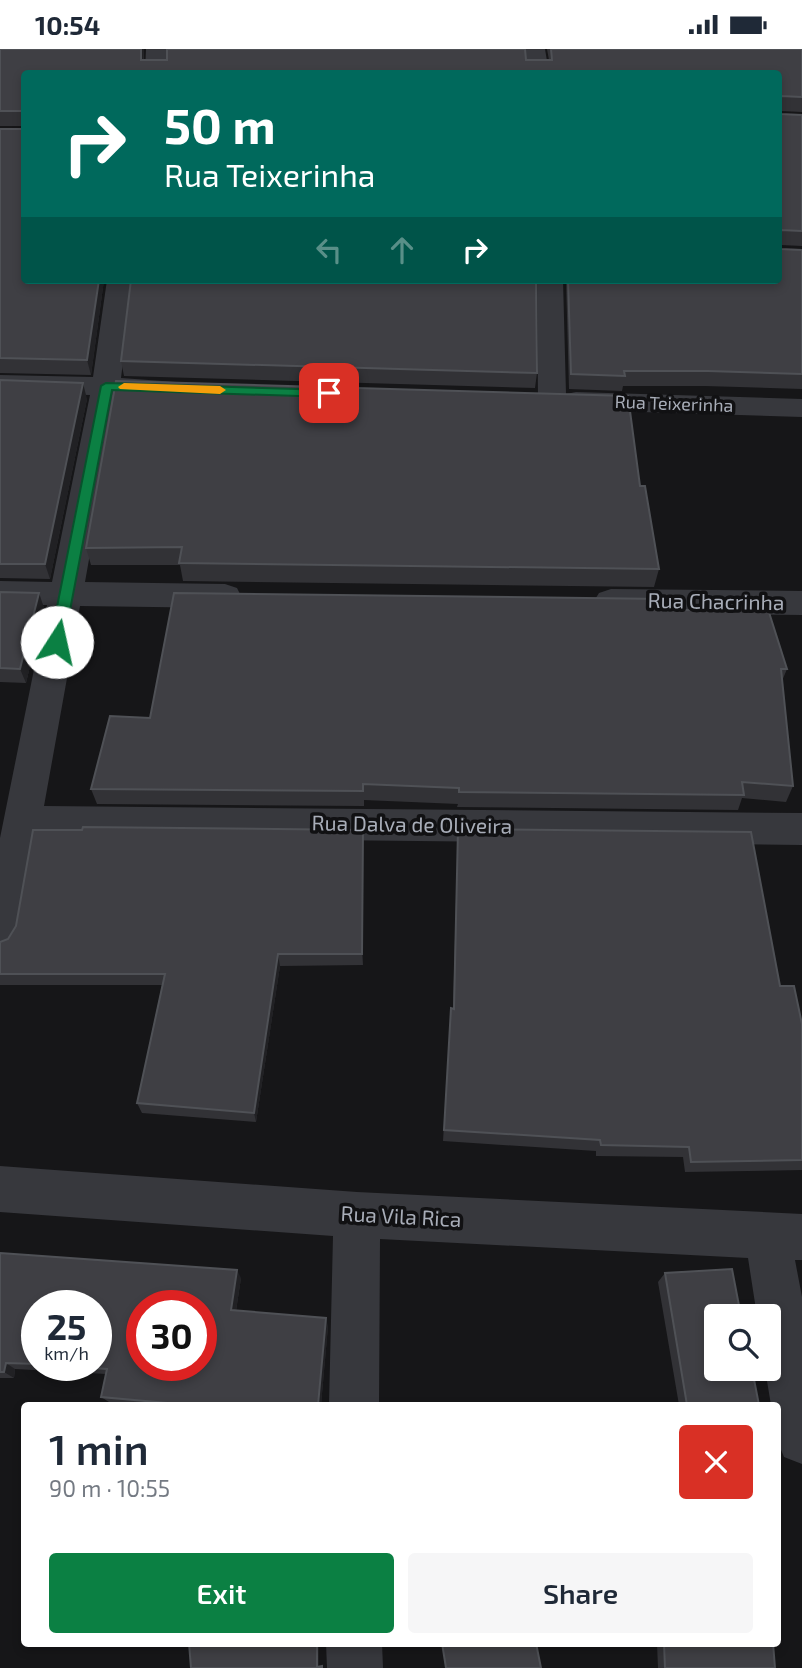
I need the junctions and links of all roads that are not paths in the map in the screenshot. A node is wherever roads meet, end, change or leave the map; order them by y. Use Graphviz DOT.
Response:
graph roads {
  1 [pos="158,49"];
  2 [pos="534,49"];
  3 [pos="156,70"];
  4 [pos="538,70"];
  5 [pos="119,284"];
  6 [pos="550,284"];
  7 [pos="0,384"];
  8 [pos="106,386"];
  9 [pos="190,389"];
  10 [pos="802,408"];
  11 [pos="0,593"];
  12 [pos="66,594"];
  13 [pos="260,596"];
  14 [pos="580,600"];
  15 [pos="802,603"];
  16 [pos="23,821"];
  17 [pos="802,829"];
  18 [pos="0,937"];
  19 [pos="0,1189"];
  20 [pos="357,1215"];
  21 [pos="785,1237"];
  22 [pos="354,1402"];
  23 [pos="802,1439"];
  24 [pos="354,1647"];
  25 [pos="355,1668"];
  1 -- 3 [label="street"];
  2 -- 4 [label="street"];
  5 -- 8 [label="street"];
  6 -- 10 [label="street, Rua Teixerinha"];
  7 -- 8 [label="street"];
  8 -- 9 [label="street"];
  8 -- 12 [label="street"];
  11 -- 12 [label="street"];
  12 -- 13 [label="street"];
  12 -- 16 [label="street"];
  14 -- 15 [label="street, Rua Chacrinha"];
  16 -- 17 [label="street, Rua Dalva de Oliveira"];
  16 -- 18 [label="street"];
  19 -- 20 [label="street, Rua Vila Rica"];
  20 -- 21 [label="street, Rua Vila Rica"];
  20 -- 22 [label="street"];
  21 -- 23 [label="street"];
  24 -- 25 [label="street"];
}
